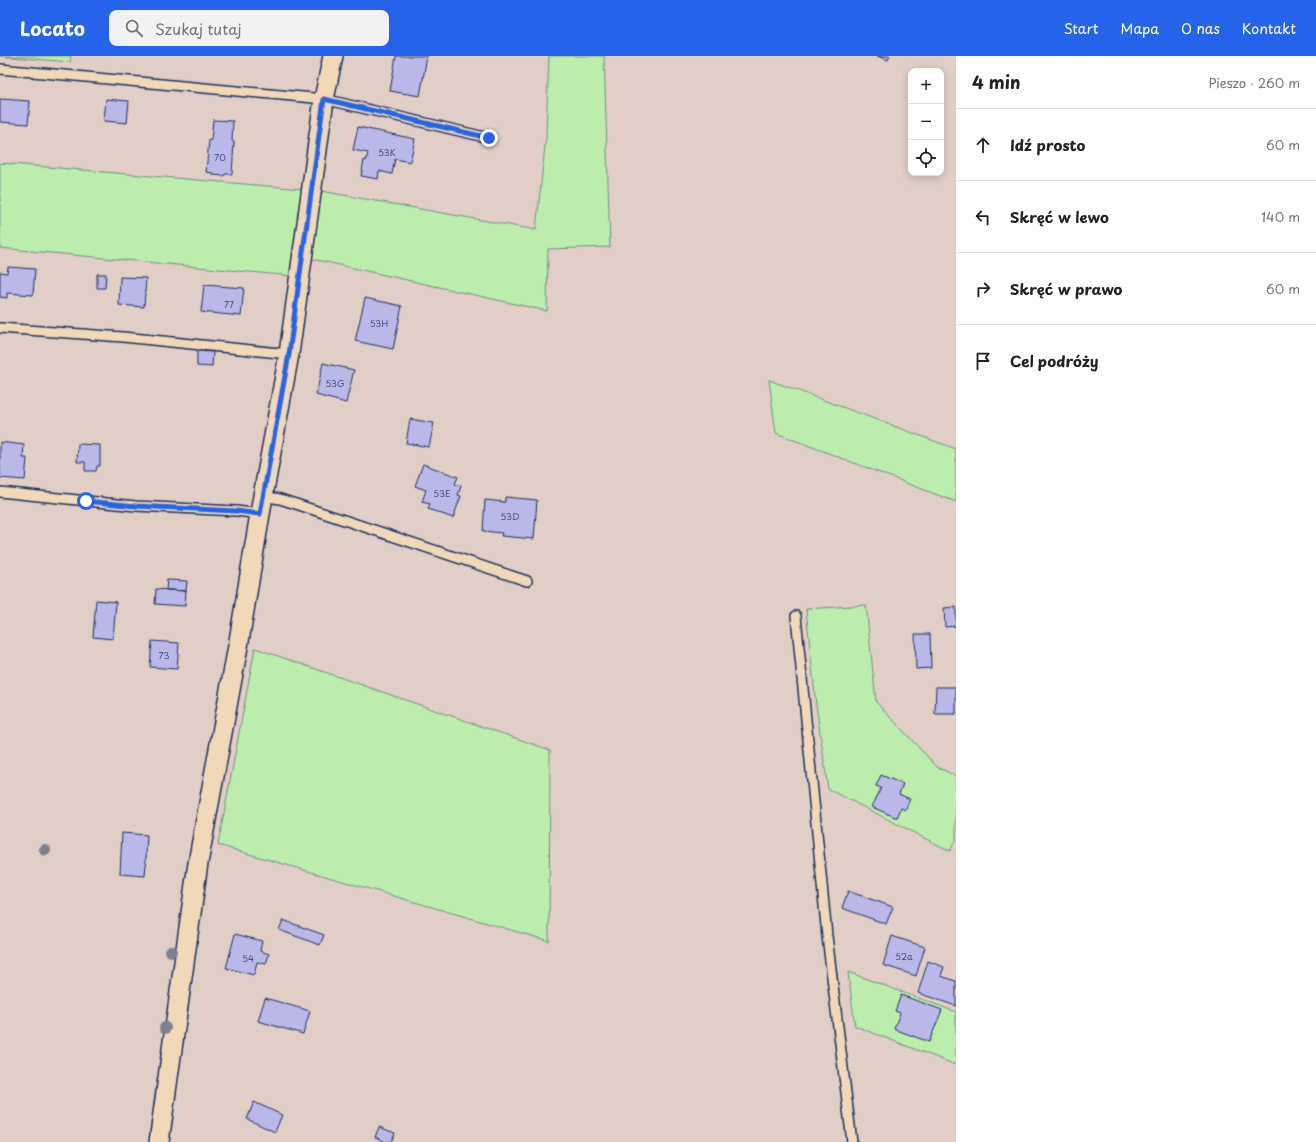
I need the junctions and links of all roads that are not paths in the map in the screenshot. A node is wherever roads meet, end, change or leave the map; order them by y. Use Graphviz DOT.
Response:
graph roads {
  1 [pos="333,56"];
  2 [pos="0,69"];
  3 [pos="324,99"];
  4 [pos="489,138"];
  5 [pos="0,328"];
  6 [pos="289,354"];
  7 [pos="0,492"];
  8 [pos="262,505"];
  9 [pos="526,581"];
  10 [pos="796,616"];
  11 [pos="159,1142"];
  12 [pos="852,1142"];
  1 -- 3 [label="street"];
  2 -- 3 [label="lane"];
  3 -- 4 [label="lane"];
  3 -- 6 [label="street"];
  5 -- 6 [label="lane"];
  6 -- 8 [label="street"];
  7 -- 8 [label="lane"];
  8 -- 9 [label="lane"];
  8 -- 11 [label="street"];
  10 -- 12 [label="lane"];
}
